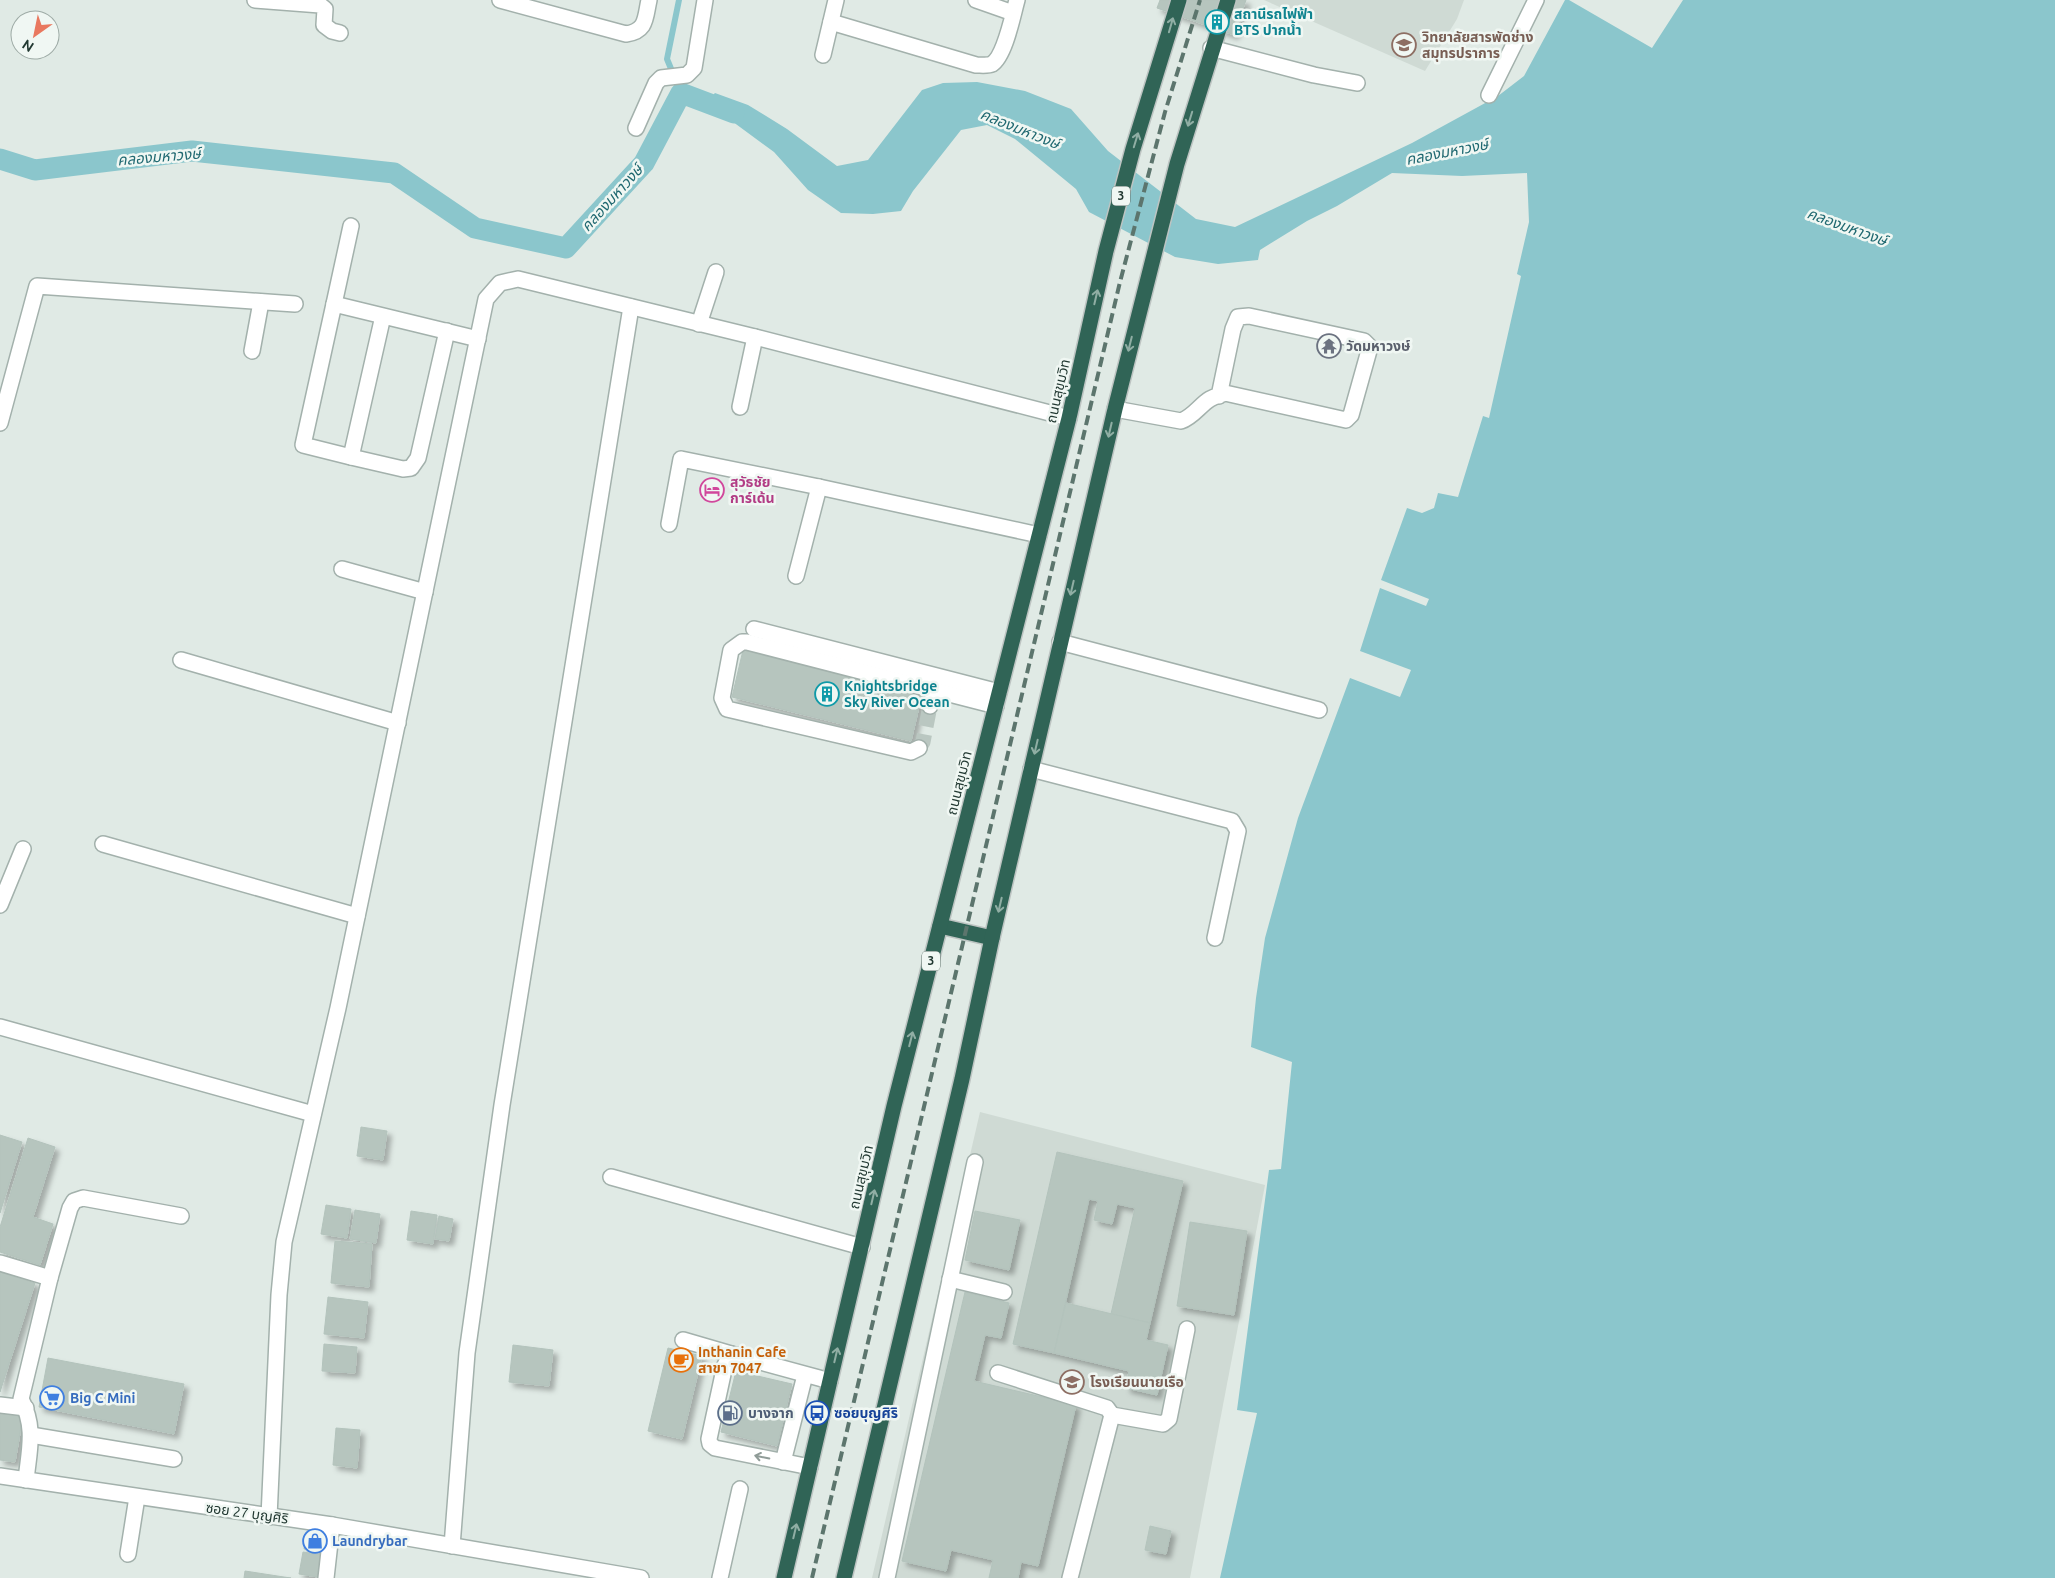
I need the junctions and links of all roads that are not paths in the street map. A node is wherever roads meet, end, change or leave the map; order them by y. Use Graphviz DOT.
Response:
graph roads {
  1 [pos="255,0"];
  2 [pos="500,0"];
  3 [pos="649,0"];
  4 [pos="705,0"];
  5 [pos="836,0"];
  6 [pos="976,0"];
  7 [pos="1179,0"];
  8 [pos="1228,0"];
  9 [pos="1536,0"];
  10 [pos="1015,6"];
  11 [pos="831,22"];
  12 [pos="340,33"];
  13 [pos="1211,48"];
  14 [pos="823,55"];
  15 [pos="1357,83"];
  16 [pos="1489,95"];
  17 [pos="636,128"];
  18 [pos="351,226"];
  19 [pos="716,272"];
  20 [pos="260,302"];
  21 [pos="295,304"];
  22 [pos="334,304"];
  23 [pos="631,307"];
  24 [pos="383,316"];
  25 [pos="699,324"];
  26 [pos="447,331"];
  27 [pos="754,337"];
  28 [pos="478,338"];
  29 [pos="252,351"];
  30 [pos="1219,396"];
  31 [pos="740,407"];
  32 [pos="1114,409"];
  33 [pos="1069,418"];
  34 [pos="0,424"];
  35 [pos="351,457"];
  36 [pos="819,486"];
  37 [pos="669,524"];
  38 [pos="1039,535"];
  39 [pos="342,569"];
  40 [pos="796,576"];
  41 [pos="425,592"];
  42 [pos="754,629"];
  43 [pos="1060,642"];
  44 [pos="181,660"];
  45 [pos="936,691"];
  46 [pos="998,699"];
  47 [pos="930,706"];
  48 [pos="1319,710"];
  49 [pos="398,723"];
  50 [pos="919,748"];
  51 [pos="1031,769"];
  52 [pos="103,844"];
  53 [pos="23,849"];
  54 [pos="0,905"];
  55 [pos="358,916"];
  56 [pos="940,926"];
  57 [pos="992,938"];
  58 [pos="1215,938"];
  59 [pos="0,1027"];
  60 [pos="313,1114"];
  61 [pos="975,1162"];
  62 [pos="611,1177"];
  63 [pos="181,1216"];
  64 [pos="862,1247"];
  65 [pos="0,1263"];
  66 [pos="50,1278"];
  67 [pos="950,1279"];
  68 [pos="1004,1292"];
  69 [pos="1187,1330"];
  70 [pos="683,1340"];
  71 [pos="731,1354"];
  72 [pos="998,1373"];
  73 [pos="805,1374"];
  74 [pos="830,1381"];
  75 [pos="0,1405"];
  76 [pos="26,1408"];
  77 [pos="1112,1415"];
  78 [pos="31,1435"];
  79 [pos="174,1459"];
  80 [pos="783,1462"];
  81 [pos="810,1467"];
  82 [pos="0,1476"];
  83 [pos="26,1480"];
  84 [pos="740,1489"];
  85 [pos="137,1497"];
  86 [pos="269,1517"];
  87 [pos="332,1524"];
  88 [pos="452,1546"];
  89 [pos="128,1554"];
  90 [pos="620,1576"];
  91 [pos="326,1578"];
  92 [pos="641,1578"];
  93 [pos="720,1578"];
  94 [pos="784,1578"];
  95 [pos="844,1578"];
  96 [pos="887,1578"];
  97 [pos="1070,1578"];
  1 -- 12 [label="street"];
  2 -- 3 [label="street"];
  4 -- 17 [label="street"];
  5 -- 11 [label="street"];
  6 -- 10 [label="street"];
  33 -- 7 [label="highway, ถนนสุขุมวิท / 3, one-way"];
  8 -- 13 [label="highway"];
  9 -- 16 [label="street"];
  10 -- 11 [label="street"];
  11 -- 14 [label="street"];
  13 -- 15 [label="street"];
  13 -- 32 [label="highway, one-way"];
  18 -- 22 [label="street"];
  19 -- 25 [label="street"];
  20 -- 21 [label="street"];
  20 -- 29 [label="street"];
  20 -- 34 [label="street"];
  22 -- 24 [label="street"];
  22 -- 35 [label="street"];
  23 -- 25 [label="street"];
  23 -- 28 [label="street"];
  23 -- 88 [label="street"];
  24 -- 26 [label="street"];
  24 -- 35 [label="street"];
  25 -- 27 [label="street"];
  26 -- 28 [label="street"];
  26 -- 35 [label="street"];
  27 -- 31 [label="street"];
  27 -- 33 [label="street"];
  28 -- 41 [label="street"];
  30 -- 30 [label="street"];
  30 -- 32 [label="street"];
  32 -- 43 [label="highway, one-way"];
  33 -- 38 [label="highway, ถนนสุขุมวิท / 3"];
  36 -- 37 [label="street"];
  36 -- 38 [label="street"];
  36 -- 40 [label="street"];
  38 -- 46 [label="highway, ถนนสุขุมวิท / 3"];
  39 -- 41 [label="street"];
  41 -- 49 [label="street"];
  42 -- 46 [label="street"];
  43 -- 48 [label="street"];
  43 -- 51 [label="highway, one-way"];
  44 -- 49 [label="street"];
  45 -- 46 [label="street"];
  45 -- 47 [label="street"];
  45 -- 50 [label="street"];
  46 -- 56 [label="highway, ถนนสุขุมวิท / 3"];
  49 -- 55 [label="street"];
  51 -- 57 [label="highway, one-way"];
  51 -- 58 [label="street"];
  52 -- 55 [label="street"];
  53 -- 54 [label="street"];
  55 -- 60 [label="street"];
  56 -- 57 [label="highway"];
  64 -- 56 [label="highway, ถนนสุขุมวิท / 3, one-way"];
  57 -- 95 [label="highway"];
  59 -- 60 [label="street"];
  60 -- 86 [label="street"];
  61 -- 67 [label="street"];
  62 -- 64 [label="street"];
  63 -- 66 [label="street"];
  74 -- 64 [label="highway, ถนนสุขุมวิท / 3, one-way"];
  65 -- 66 [label="street"];
  66 -- 76 [label="street"];
  67 -- 68 [label="street"];
  67 -- 96 [label="street"];
  69 -- 77 [label="street"];
  70 -- 71 [label="street"];
  71 -- 73 [label="street"];
  80 -- 71 [label="street, one-way"];
  72 -- 77 [label="street"];
  73 -- 74 [label="street"];
  73 -- 80 [label="street"];
  74 -- 81 [label="highway, ถนนสุขุมวิท / 3"];
  75 -- 76 [label="street"];
  76 -- 78 [label="street"];
  77 -- 97 [label="street"];
  78 -- 79 [label="street"];
  78 -- 83 [label="street"];
  80 -- 81 [label="street"];
  94 -- 81 [label="highway, ถนนสุขุมวิท / 3, one-way"];
  82 -- 83 [label="street, ซอย 27 บุญศิริ"];
  83 -- 85 [label="street, ซอย 27 บุญศิริ"];
  84 -- 93 [label="street"];
  85 -- 86 [label="street, ซอย 27 บุญศิริ"];
  85 -- 89 [label="street"];
  86 -- 87 [label="street, ซอย 27 บุญศิริ"];
  87 -- 88 [label="street, ซอย 27 บุญศิริ"];
  87 -- 91 [label="street"];
  88 -- 90 [label="street, ซอย 27 บุญศิริ"];
  90 -- 92 [label="street, ซอย 27 บุญศิริ"];
}
